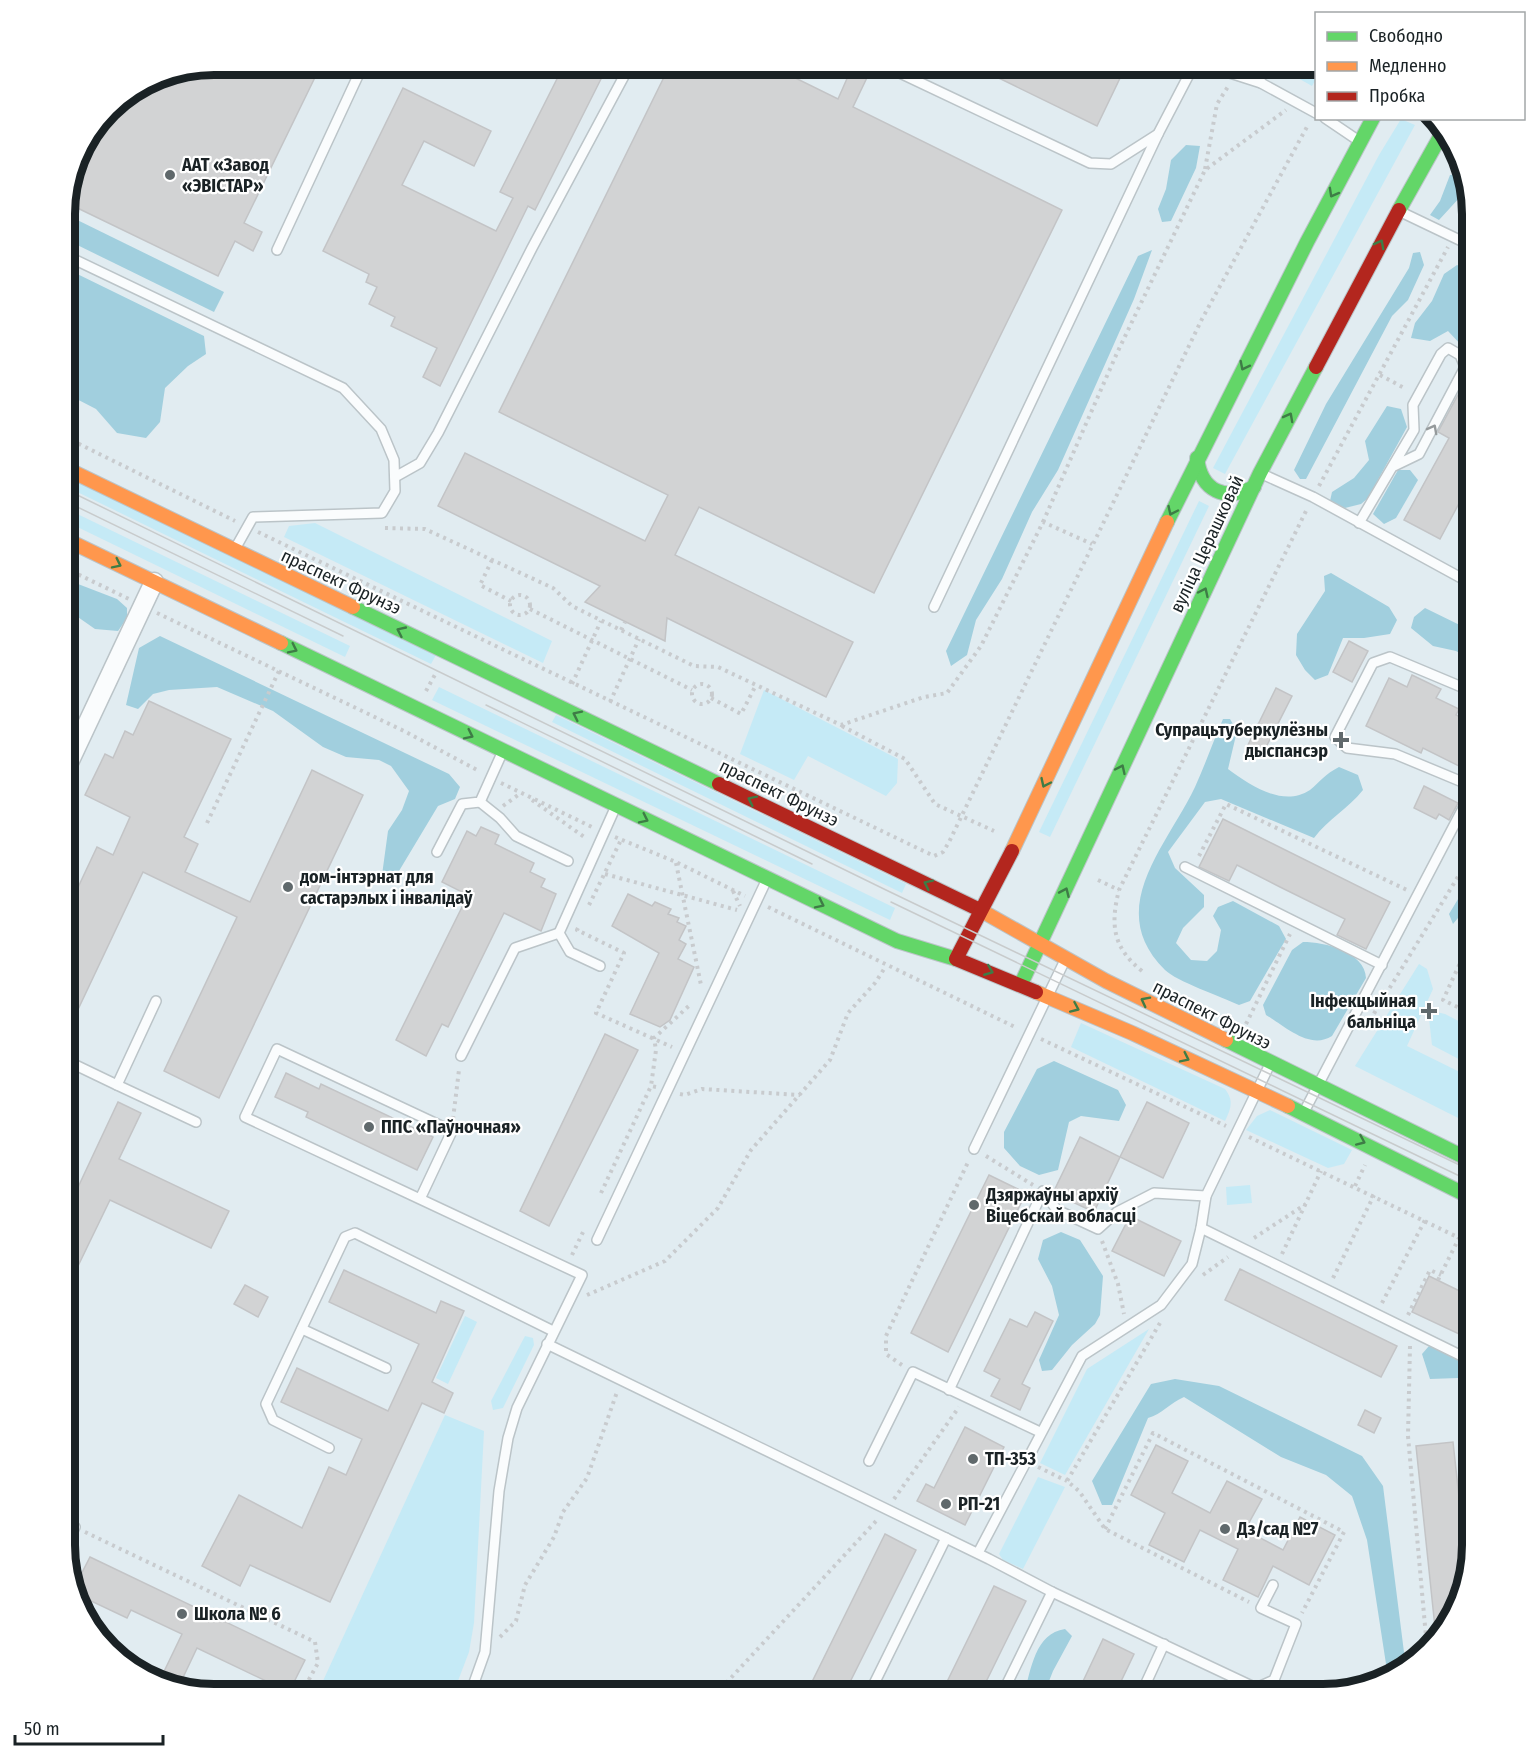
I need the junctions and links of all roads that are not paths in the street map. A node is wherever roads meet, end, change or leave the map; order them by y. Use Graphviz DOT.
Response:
graph roads {
  1 [pos="358,75"];
  2 [pos="625,75"];
  3 [pos="904,75"];
  4 [pos="1189,75"];
  5 [pos="1235,75"];
  6 [pos="1258,75"];
  7 [pos="1261,83"];
  8 [pos="1315,112"];
  9 [pos="1328,120"];
  10 [pos="1372,120"];
  11 [pos="1158,134"];
  12 [pos="1439,138"];
  13 [pos="1361,142"];
  14 [pos="1398,211"];
  15 [pos="1462,241"];
  16 [pos="277,250"];
  17 [pos="75,260"];
  18 [pos="1462,359"];
  19 [pos="1462,373"];
  20 [pos="1197,458"];
  21 [pos="1392,467"];
  22 [pos="75,473"];
  23 [pos="1260,473"];
  24 [pos="395,477"];
  25 [pos="1254,488"];
  26 [pos="1359,523"];
  27 [pos="75,544"];
  28 [pos="234,551"];
  29 [pos="1462,578"];
  30 [pos="154,582"];
  31 [pos="933,607"];
  32 [pos="1462,687"];
  33 [pos="75,750"];
  34 [pos="503,751"];
  35 [pos="1462,781"];
  36 [pos="480,802"];
  37 [pos="616,806"];
  38 [pos="1462,812"];
  39 [pos="437,852"];
  40 [pos="568,861"];
  41 [pos="1185,867"];
  42 [pos="767,879"];
  43 [pos="980,910"];
  44 [pos="559,933"];
  45 [pos="1041,945"];
  46 [pos="956,958"];
  47 [pos="1065,960"];
  48 [pos="600,966"];
  49 [pos="1382,966"];
  50 [pos="1022,984"];
  51 [pos="1048,996"];
  52 [pos="156,1001"];
  53 [pos="461,1056"];
  54 [pos="1270,1064"];
  55 [pos="75,1065"];
  56 [pos="117,1085"];
  57 [pos="1319,1087"];
  58 [pos="1256,1093"];
  59 [pos="1303,1114"];
  60 [pos="196,1122"];
  61 [pos="974,1149"];
  62 [pos="1462,1156"];
  63 [pos="1462,1192"];
  64 [pos="1206,1196"];
  65 [pos="420,1199"];
  66 [pos="1201,1228"];
  67 [pos="597,1240"];
  68 [pos="302,1329"];
  69 [pos="553,1331"];
  70 [pos="547,1344"];
  71 [pos="1462,1356"];
  72 [pos="386,1368"];
  73 [pos="949,1390"];
  74 [pos="1040,1432"];
  75 [pos="329,1448"];
  76 [pos="869,1461"];
  77 [pos="946,1538"];
  78 [pos="978,1553"];
  79 [pos="1273,1585"];
  80 [pos="1052,1592"];
  81 [pos="1164,1644"];
  82 [pos="474,1684"];
  83 [pos="874,1684"];
  84 [pos="1007,1684"];
  85 [pos="1146,1684"];
  86 [pos="1243,1684"];
  87 [pos="1268,1684"];
  1 -- 16 [label="lane"];
  2 -- 24 [label="lane"];
  3 -- 11 [label="lane"];
  4 -- 11 [label="lane"];
  5 -- 7 [label="lane"];
  6 -- 7 [label="lane"];
  7 -- 8 [label="lane"];
  9 -- 13 [label="lane"];
  10 -- 13 [label="main road"];
  11 -- 31 [label="lane"];
  12 -- 14 [label="main road, вуліца Церашковай"];
  13 -- 20 [label="main road, one-way"];
  14 -- 15 [label="lane"];
  23 -- 14 [label="main road, вуліца Церашковай, one-way"];
  17 -- 24 [label="lane"];
  18 -- 21 [label="lane, one-way"];
  21 -- 19 [label="lane, one-way"];
  20 -- 25 [label="main road"];
  20 -- 43 [label="main road, one-way"];
  21 -- 26 [label="lane"];
  22 -- 28 [label="main road, праспект Фрунзэ"];
  23 -- 25 [label="main road, вуліца Церашковай"];
  23 -- 26 [label="lane"];
  24 -- 28 [label="lane"];
  45 -- 25 [label="main road, вуліца Церашковай, one-way"];
  26 -- 29 [label="lane"];
  27 -- 30 [label="main road, one-way"];
  43 -- 28 [label="main road, праспект Фрунзэ, one-way"];
  30 -- 33 [label="street"];
  30 -- 34 [label="main road, one-way"];
  32 -- 35 [label="lane"];
  34 -- 36 [label="lane"];
  34 -- 37 [label="main road"];
  36 -- 39 [label="lane"];
  36 -- 40 [label="lane"];
  37 -- 42 [label="main road, one-way"];
  37 -- 44 [label="lane"];
  38 -- 49 [label="lane"];
  41 -- 49 [label="lane"];
  42 -- 46 [label="main road, one-way"];
  42 -- 67 [label="lane"];
  43 -- 45 [label="main road, праспект Фрунзэ"];
  43 -- 46 [label="main road"];
  44 -- 48 [label="lane"];
  44 -- 53 [label="lane"];
  45 -- 47 [label="main road, праспект Фрунзэ"];
  45 -- 50 [label="main road, вуліца Церашковай"];
  46 -- 50 [label="main road, one-way"];
  47 -- 51 [label="lane"];
  54 -- 47 [label="main road, праспект Фрунзэ, one-way"];
  49 -- 57 [label="lane"];
  50 -- 51 [label="main road"];
  51 -- 58 [label="main road, one-way"];
  51 -- 61 [label="lane"];
  52 -- 56 [label="lane"];
  54 -- 57 [label="main road, праспект Фрунзэ"];
  54 -- 58 [label="lane"];
  55 -- 56 [label="lane"];
  56 -- 60 [label="lane"];
  57 -- 59 [label="lane"];
  57 -- 62 [label="main road, праспект Фрунзэ"];
  58 -- 59 [label="main road"];
  58 -- 64 [label="lane"];
  59 -- 63 [label="main road, one-way"];
  64 -- 66 [label="lane"];
  64 -- 73 [label="lane"];
  65 -- 65 [label="lane"];
  65 -- 69 [label="lane"];
  66 -- 71 [label="lane"];
  66 -- 74 [label="lane"];
  68 -- 69 [label="lane"];
  68 -- 72 [label="lane"];
  68 -- 75 [label="lane"];
  69 -- 70 [label="lane"];
  70 -- 77 [label="lane"];
  70 -- 82 [label="lane"];
  73 -- 74 [label="lane"];
  73 -- 76 [label="lane"];
  74 -- 78 [label="lane"];
  77 -- 78 [label="lane"];
  77 -- 83 [label="lane"];
  78 -- 80 [label="lane"];
  79 -- 87 [label="lane"];
  80 -- 81 [label="lane"];
  80 -- 84 [label="lane"];
  81 -- 85 [label="lane"];
  81 -- 86 [label="lane"];
}
